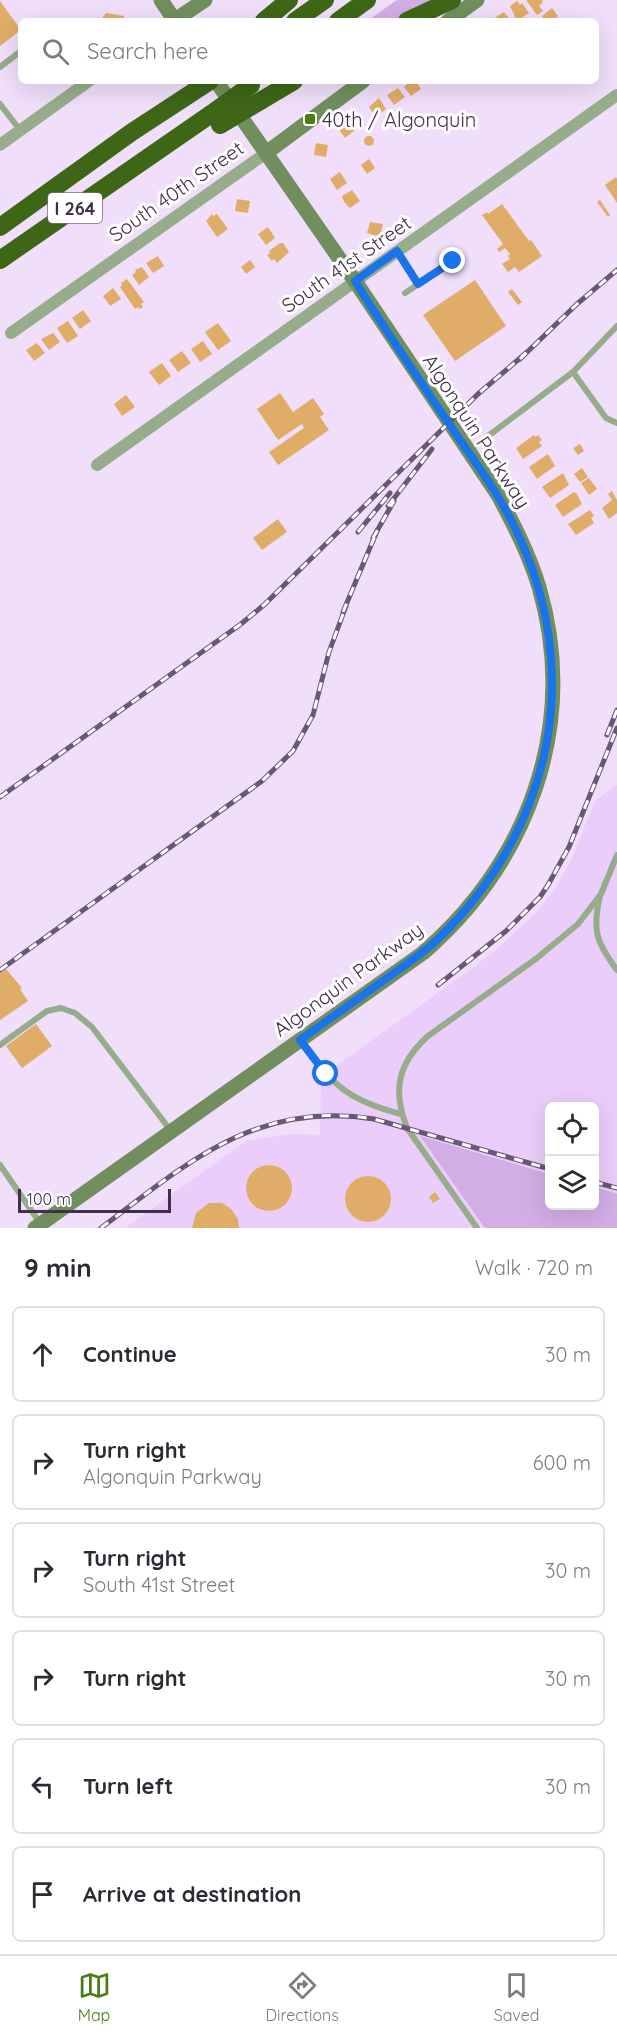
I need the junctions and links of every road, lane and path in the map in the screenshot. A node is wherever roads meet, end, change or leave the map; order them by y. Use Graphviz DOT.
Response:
graph roads {
  1 [pos="161,0"];
  2 [pos="205,0"];
  3 [pos="289,0"];
  4 [pos="325,0"];
  5 [pos="367,0"];
  6 [pos="452,0"];
  7 [pos="477,0"];
  8 [pos="173,18"];
  9 [pos="179,18"];
  10 [pos="268,18"];
  11 [pos="299,18"];
  12 [pos="342,18"];
  13 [pos="413,18"];
  14 [pos="452,18"];
  15 [pos="18,53"];
  16 [pos="0,67"];
  17 [pos="80,84"];
  18 [pos="218,84"];
  19 [pos="278,84"];
  20 [pos="359,84"];
  21 [pos="191,86"];
  22 [pos="257,88"];
  23 [pos="617,94"];
  24 [pos="0,104"];
  25 [pos="20,130"];
  26 [pos="0,145"];
  27 [pos="266,153"];
  28 [pos="0,227"];
  29 [pos="397,251"];
  30 [pos="0,260"];
  31 [pos="453,261"];
  32 [pos="355,281"];
  33 [pos="418,284"];
  34 [pos="405,293"];
  35 [pos="617,326"];
  36 [pos="11,333"];
  37 [pos="573,372"];
  38 [pos="617,423"];
  39 [pos="467,451"];
  40 [pos="97,465"];
  41 [pos="617,855"];
  42 [pos="601,894"];
  43 [pos="617,970"];
  44 [pos="300,1040"];
  45 [pos="0,1045"];
  46 [pos="401,1114"];
  47 [pos="171,1131"];
  48 [pos="0,1165"];
  49 [pos="38,1226"];
  50 [pos="477,1228"];
  1 -- 8 [label="street"];
  2 -- 9 [label="street"];
  3 -- 10 [label="highway"];
  4 -- 11 [label="highway"];
  5 -- 12 [label="highway"];
  6 -- 13 [label="highway"];
  7 -- 14 [label="street"];
  15 -- 16 [label="lane"];
  17 -- 25 [label="street"];
  18 -- 27 [label="street, Algonquin Parkway"];
  19 -- 22 [label="highway"];
  20 -- 27 [label="street, South 40th Street"];
  21 -- 28 [label="highway, I 264"];
  22 -- 30 [label="highway, I 264, bridge"];
  23 -- 29 [label="street, South 41st Street"];
  24 -- 25 [label="lane"];
  25 -- 26 [label="street"];
  27 -- 32 [label="street, Algonquin Parkway"];
  27 -- 36 [label="street, South 40th Street"];
  29 -- 32 [label="street, South 41st Street"];
  29 -- 33 [label="lane"];
  31 -- 33 [label="lane"];
  32 -- 39 [label="street, Algonquin Parkway"];
  32 -- 40 [label="street, South 41st Street"];
  33 -- 34 [label="lane"];
  35 -- 37 [label="lane"];
  37 -- 38 [label="lane"];
  37 -- 39 [label="lane"];
  39 -- 44 [label="street, Algonquin Parkway"];
  41 -- 42 [label="lane"];
  42 -- 43 [label="lane"];
  42 -- 46 [label="lane"];
  44 -- 46 [label="lane"];
  44 -- 47 [label="street, Algonquin Parkway"];
  45 -- 47 [label="lane"];
  46 -- 50 [label="lane"];
  47 -- 49 [label="street, Algonquin Parkway"];
  48 -- 49 [label="lane"];
}
